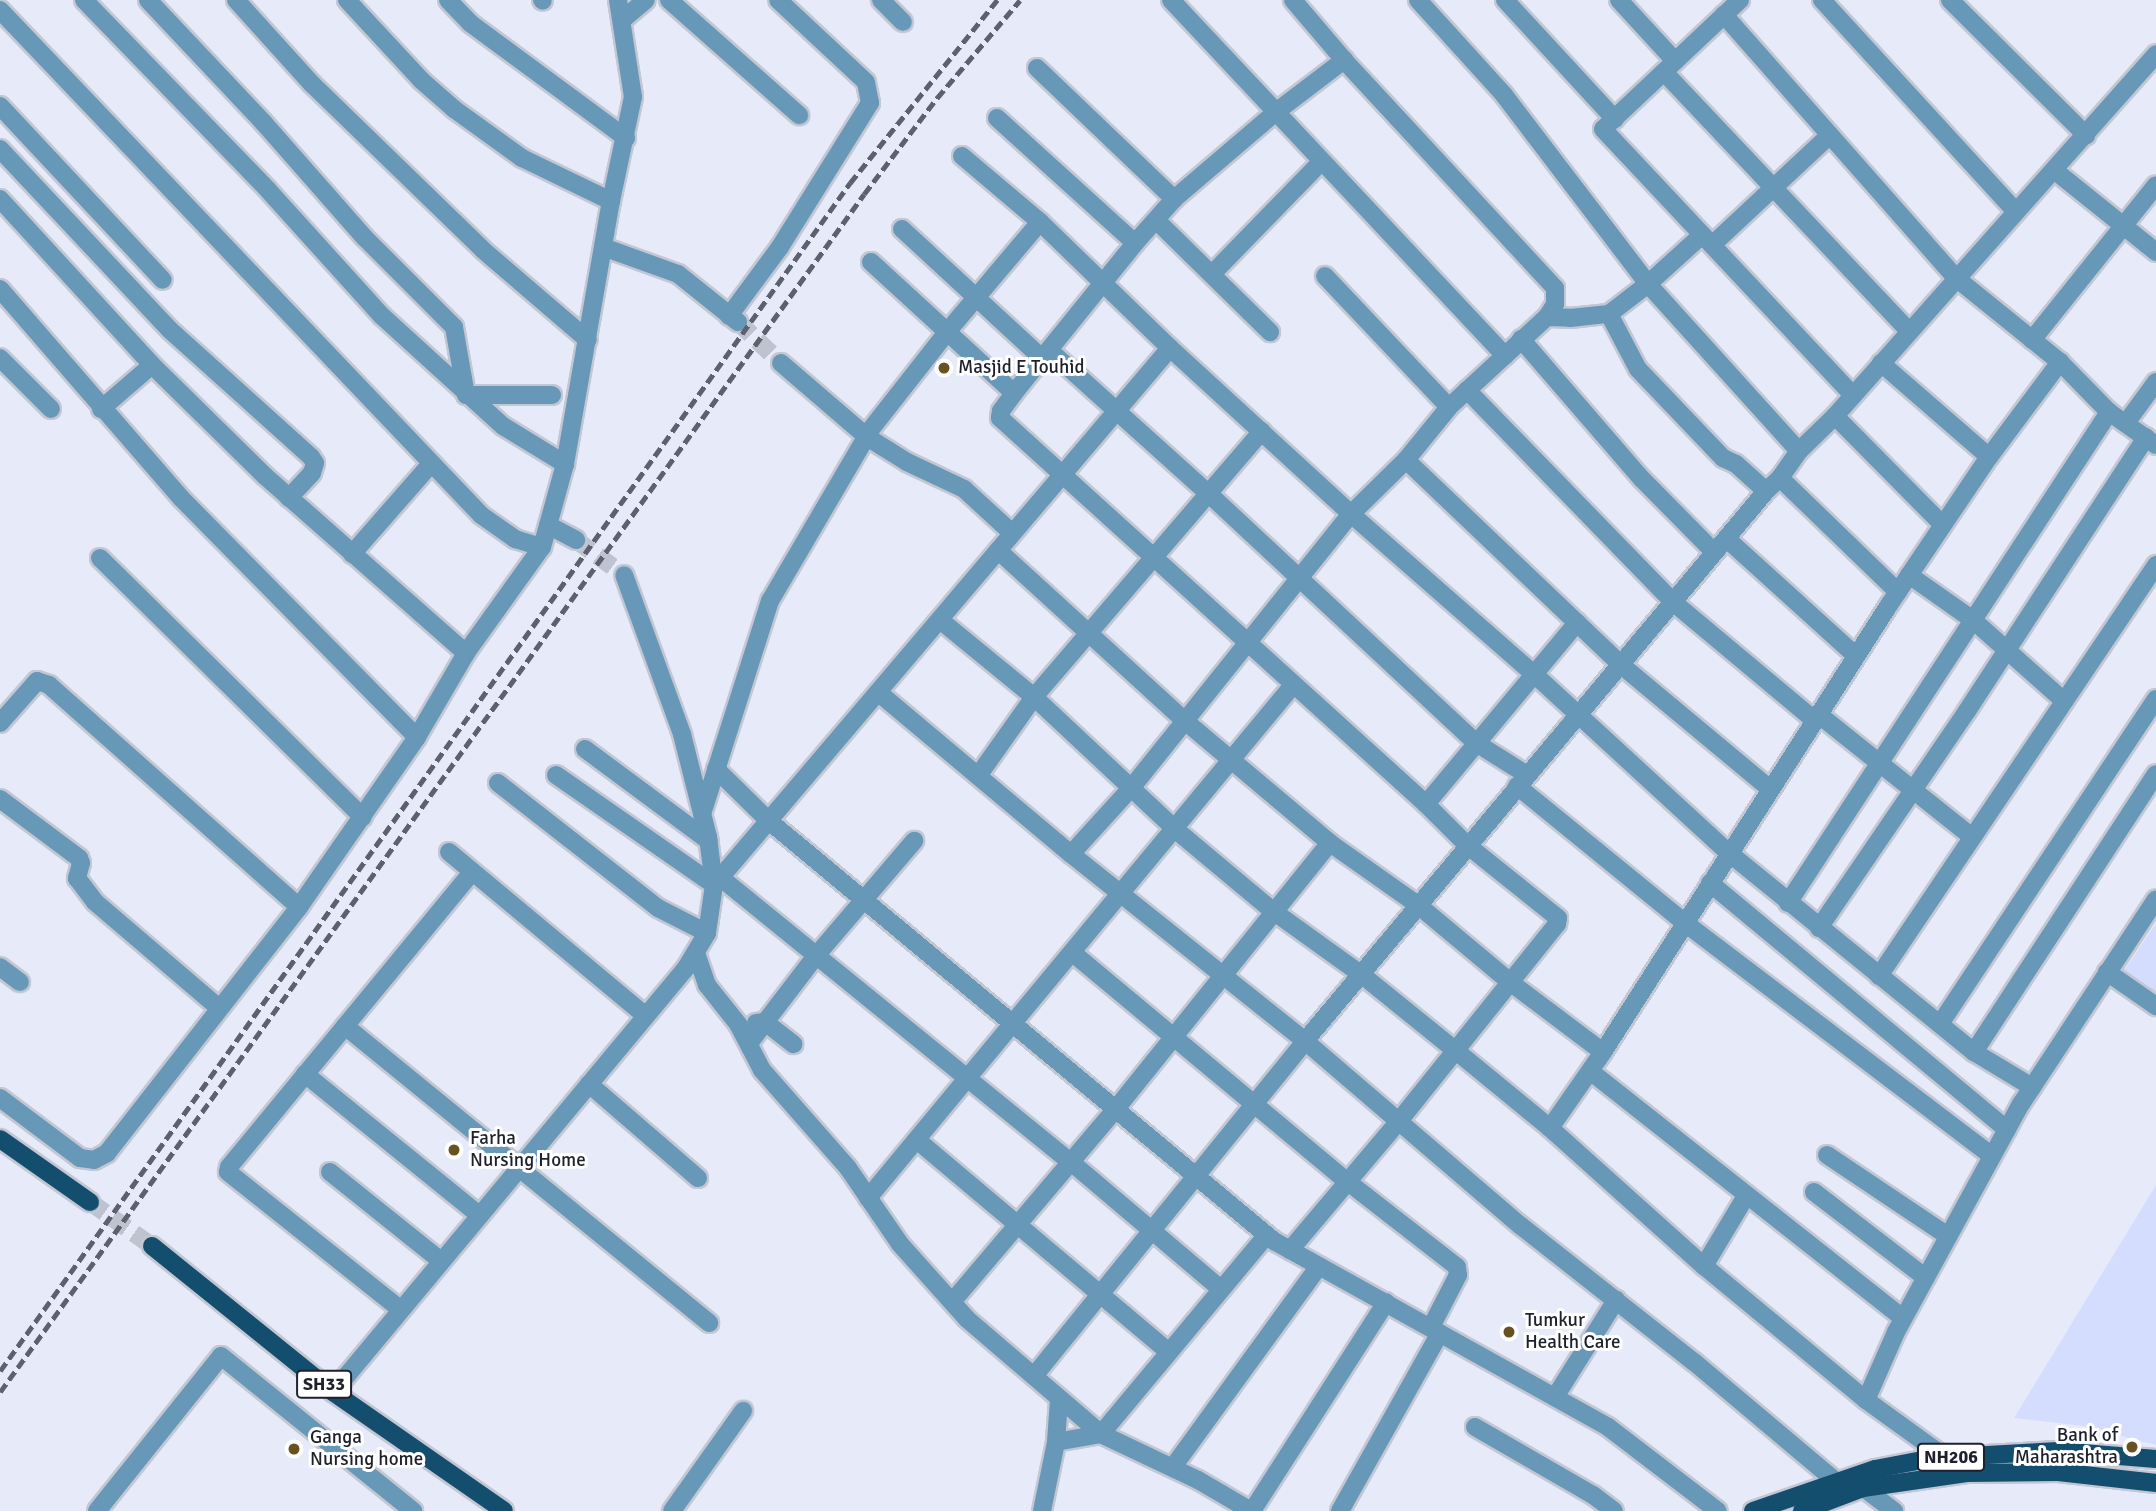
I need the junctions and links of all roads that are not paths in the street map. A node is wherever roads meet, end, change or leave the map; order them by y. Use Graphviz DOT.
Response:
graph roads {
  1 [pos="84,0"];
  2 [pos="148,0"];
  3 [pos="236,0"];
  4 [pos="347,0"];
  5 [pos="448,0"];
  6 [pos="618,0"];
  7 [pos="646,0"];
  8 [pos="669,0"];
  9 [pos="778,0"];
  10 [pos="881,0"];
  11 [pos="1171,0"];
  12 [pos="1293,0"];
  13 [pos="1418,0"];
  14 [pos="1505,0"];
  15 [pos="1619,0"];
  16 [pos="1822,0"];
  17 [pos="1950,0"];
  18 [pos="1727,7"];
  19 [pos="0,10"];
  20 [pos="622,20"];
  21 [pos="903,22"];
  22 [pos="1343,60"];
  23 [pos="2153,65"];
  24 [pos="1669,67"];
  25 [pos="1037,68"];
  26 [pos="0,106"];
  27 [pos="1276,112"];
  28 [pos="799,115"];
  29 [pos="997,118"];
  30 [pos="1615,119"];
  31 [pos="1830,135"];
  32 [pos="2085,135"];
  33 [pos="626,138"];
  34 [pos="0,149"];
  35 [pos="962,156"];
  36 [pos="1322,161"];
  37 [pos="2054,170"];
  38 [pos="2156,184"];
  39 [pos="1774,189"];
  40 [pos="1174,199"];
  41 [pos="0,200"];
  42 [pos="611,201"];
  43 [pos="2017,212"];
  44 [pos="1156,220"];
  45 [pos="1040,222"];
  46 [pos="2123,225"];
  47 [pos="902,229"];
  48 [pos="1707,240"];
  49 [pos="1135,243"];
  50 [pos="603,247"];
  51 [pos="2156,252"];
  52 [pos="871,262"];
  53 [pos="1213,273"];
  54 [pos="1325,276"];
  55 [pos="1956,278"];
  56 [pos="163,280"];
  57 [pos="1104,283"];
  58 [pos="1648,284"];
  59 [pos="0,289"];
  60 [pos="978,297"];
  61 [pos="1609,314"];
  62 [pos="1547,317"];
  63 [pos="1909,331"];
  64 [pos="947,332"];
  65 [pos="1270,332"];
  66 [pos="1521,339"];
  67 [pos="588,340"];
  68 [pos="2032,340"];
  69 [pos="1170,348"];
  70 [pos="1046,354"];
  71 [pos="1505,356"];
  72 [pos="0,358"];
  73 [pos="2060,362"];
  74 [pos="781,363"];
  75 [pos="1881,363"];
  76 [pos="152,365"];
  77 [pos="2156,382"];
  78 [pos="1467,390"];
  79 [pos="1014,393"];
  80 [pos="466,395"];
  81 [pos="552,395"];
  82 [pos="1853,395"];
  83 [pos="1449,407"];
  84 [pos="51,409"];
  85 [pos="101,410"];
  86 [pos="1118,411"];
  87 [pos="2109,412"];
  88 [pos="1835,416"];
  89 [pos="2126,423"];
  90 [pos="1262,431"];
  91 [pos="867,436"];
  92 [pos="2151,441"];
  93 [pos="1799,451"];
  94 [pos="1989,457"];
  95 [pos="1406,460"];
  96 [pos="565,464"];
  97 [pos="430,465"];
  98 [pos="1061,473"];
  99 [pos="1773,484"];
  100 [pos="1208,493"];
  101 [pos="289,498"];
  102 [pos="1351,514"];
  103 [pos="548,525"];
  104 [pos="1943,525"];
  105 [pos="1012,533"];
  106 [pos="1727,538"];
  107 [pos="576,540"];
  108 [pos="542,547"];
  109 [pos="998,550"];
  110 [pos="1714,552"];
  111 [pos="352,554"];
  112 [pos="1152,555"];
  113 [pos="100,558"];
  114 [pos="2156,565"];
  115 [pos="624,575"];
  116 [pos="1909,575"];
  117 [pos="1300,581"];
  118 [pos="1898,592"];
  119 [pos="1673,602"];
  120 [pos="940,620"];
  121 [pos="1973,620"];
  122 [pos="1577,622"];
  123 [pos="1088,632"];
  124 [pos="1246,644"];
  125 [pos="2007,651"];
  126 [pos="466,653"];
  127 [pos="1856,655"];
  128 [pos="1620,664"];
  129 [pos="1534,674"];
  130 [pos="1293,685"];
  131 [pos="879,693"];
  132 [pos="1034,696"];
  133 [pos="2156,699"];
  134 [pos="2064,701"];
  135 [pos="1580,715"];
  136 [pos="1816,717"];
  137 [pos="1185,721"];
  138 [pos="0,723"];
  139 [pos="417,737"];
  140 [pos="1476,743"];
  141 [pos="585,749"];
  142 [pos="1233,761"];
  143 [pos="1881,764"];
  144 [pos="716,769"];
  145 [pos="2156,774"];
  146 [pos="556,775"];
  147 [pos="978,776"];
  148 [pos="1522,781"];
  149 [pos="498,783"];
  150 [pos="1132,787"];
  151 [pos="1769,788"];
  152 [pos="1914,790"];
  153 [pos="0,799"];
  154 [pos="1426,804"];
  155 [pos="702,814"];
  156 [pos="363,817"];
  157 [pos="769,821"];
  158 [pos="1176,830"];
  159 [pos="1972,837"];
  160 [pos="709,841"];
  161 [pos="914,841"];
  162 [pos="1330,843"];
  163 [pos="1468,846"];
  164 [pos="449,852"];
  165 [pos="1071,853"];
  166 [pos="1729,853"];
  167 [pos="472,872"];
  168 [pos="717,882"];
  169 [pos="1710,883"];
  170 [pos="1122,894"];
  171 [pos="2156,899"];
  172 [pos="863,900"];
  173 [pos="1788,903"];
  174 [pos="1418,905"];
  175 [pos="299,907"];
  176 [pos="1273,911"];
  177 [pos="1685,923"];
  178 [pos="1819,928"];
  179 [pos="707,933"];
  180 [pos="696,953"];
  181 [pos="1073,954"];
  182 [pos="815,957"];
  183 [pos="0,967"];
  184 [pos="2107,972"];
  185 [pos="1223,975"];
  186 [pos="1362,975"];
  187 [pos="1879,976"];
  188 [pos="20,982"];
  189 [pos="1510,982"];
  190 [pos="2156,1006"];
  191 [pos="218,1007"];
  192 [pos="646,1016"];
  193 [pos="765,1022"];
  194 [pos="738,1024"];
  195 [pos="1940,1024"];
  196 [pos="345,1026"];
  197 [pos="1013,1026"];
  198 [pos="1174,1037"];
  199 [pos="1305,1041"];
  200 [pos="750,1042"];
  201 [pos="793,1044"];
  202 [pos="1455,1050"];
  203 [pos="1603,1052"];
  204 [pos="1974,1052"];
  205 [pos="1590,1071"];
  206 [pos="305,1074"];
  207 [pos="968,1079"];
  208 [pos="589,1084"];
  209 [pos="2032,1087"];
  210 [pos="0,1098"];
  211 [pos="1255,1104"];
  212 [pos="1115,1110"];
  213 [pos="1399,1121"];
  214 [pos="1550,1128"];
  215 [pos="2007,1130"];
  216 [pos="0,1139"];
  217 [pos="917,1140"];
  218 [pos="1827,1155"];
  219 [pos="1992,1156"];
  220 [pos="1071,1162"];
  221 [pos="519,1167"];
  222 [pos="330,1172"];
  223 [pos="1196,1177"];
  224 [pos="698,1178"];
  225 [pos="1348,1182"];
  226 [pos="1814,1192"];
  227 [pos="1746,1196"];
  228 [pos="868,1198"];
  229 [pos="90,1202"];
  230 [pos="479,1215"];
  231 [pos="1017,1225"];
  232 [pos="1152,1231"];
  233 [pos="1267,1235"];
  234 [pos="1948,1236"];
  235 [pos="152,1246"];
  236 [pos="1290,1250"];
  237 [pos="440,1261"];
  238 [pos="1319,1266"];
  239 [pos="1704,1266"];
  240 [pos="1926,1278"];
  241 [pos="1221,1289"];
  242 [pos="1101,1294"];
  243 [pos="1616,1300"];
  244 [pos="952,1302"];
  245 [pos="1386,1303"];
  246 [pos="400,1309"];
  247 [pos="1903,1318"];
  248 [pos="709,1323"];
  249 [pos="1436,1330"];
  250 [pos="1169,1352"];
  251 [pos="1034,1376"];
  252 [pos="333,1392"];
  253 [pos="1555,1397"];
  254 [pos="1059,1400"];
  255 [pos="1866,1400"];
  256 [pos="743,1411"];
  257 [pos="1475,1427"];
  258 [pos="1101,1434"];
  259 [pos="1056,1442"];
  260 [pos="1945,1457"];
  261 [pos="2156,1459"];
  262 [pos="1173,1467"];
  263 [pos="1967,1473"];
  264 [pos="2156,1483"];
  265 [pos="1850,1485"];
  266 [pos="97,1511"];
  267 [pos="412,1511"];
  268 [pos="504,1511"];
  269 [pos="672,1511"];
  270 [pos="1042,1511"];
  271 [pos="1251,1511"];
  272 [pos="1340,1511"];
  273 [pos="1614,1511"];
  274 [pos="1718,1511"];
  275 [pos="1753,1511"];
  276 [pos="1802,1511"];
  277 [pos="1894,1511"];
  1 -- 80 [label="street"];
  2 -- 80 [label="street"];
  3 -- 67 [label="street"];
  4 -- 42 [label="street"];
  5 -- 33 [label="street"];
  6 -- 20 [label="street"];
  7 -- 20 [label="street"];
  8 -- 28 [label="street"];
  9 -- 50 [label="street"];
  10 -- 21 [label="street"];
  11 -- 27 [label="street"];
  12 -- 22 [label="street"];
  13 -- 58 [label="street"];
  14 -- 30 [label="street"];
  15 -- 24 [label="street"];
  16 -- 43 [label="street"];
  17 -- 32 [label="street"];
  18 -- 24 [label="street"];
  18 -- 31 [label="street"];
  19 -- 97 [label="street"];
  20 -- 33 [label="street"];
  22 -- 27 [label="street"];
  22 -- 62 [label="street"];
  23 -- 32 [label="street"];
  24 -- 30 [label="street"];
  24 -- 39 [label="street"];
  25 -- 40 [label="street"];
  26 -- 56 [label="street"];
  27 -- 36 [label="street"];
  27 -- 40 [label="street"];
  29 -- 49 [label="street"];
  30 -- 48 [label="street"];
  31 -- 39 [label="street"];
  31 -- 55 [label="street"];
  32 -- 37 [label="street"];
  33 -- 42 [label="street"];
  34 -- 101 [label="street"];
  35 -- 45 [label="street"];
  36 -- 53 [label="street"];
  36 -- 71 [label="street"];
  37 -- 43 [label="street"];
  37 -- 46 [label="street"];
  38 -- 46 [label="street"];
  39 -- 48 [label="street"];
  39 -- 63 [label="street"];
  40 -- 44 [label="street"];
  41 -- 76 [label="street"];
  42 -- 50 [label="street"];
  43 -- 55 [label="street"];
  44 -- 49 [label="street"];
  44 -- 53 [label="street"];
  45 -- 57 [label="street"];
  45 -- 60 [label="street"];
  46 -- 51 [label="street"];
  46 -- 68 [label="street"];
  47 -- 60 [label="street"];
  48 -- 58 [label="street"];
  48 -- 82 [label="street"];
  49 -- 57 [label="street"];
  50 -- 67 [label="street"];
  52 -- 64 [label="street"];
  53 -- 65 [label="street"];
  54 -- 83 [label="street"];
  55 -- 63 [label="street"];
  55 -- 68 [label="street"];
  57 -- 69 [label="street"];
  57 -- 70 [label="street"];
  58 -- 61 [label="street"];
  58 -- 93 [label="street"];
  59 -- 85 [label="street"];
  60 -- 64 [label="street"];
  60 -- 70 [label="street"];
  61 -- 62 [label="street"];
  61 -- 99 [label="street"];
  62 -- 66 [label="street"];
  63 -- 75 [label="street"];
  64 -- 79 [label="street"];
  64 -- 91 [label="street"];
  66 -- 71 [label="street"];
  66 -- 110 [label="street"];
  67 -- 96 [label="street"];
  68 -- 73 [label="street"];
  69 -- 86 [label="street"];
  69 -- 90 [label="street"];
  70 -- 79 [label="street"];
  70 -- 86 [label="street"];
  71 -- 78 [label="street"];
  72 -- 84 [label="street"];
  73 -- 87 [label="street"];
  73 -- 94 [label="street"];
  74 -- 91 [label="street"];
  75 -- 82 [label="street"];
  75 -- 94 [label="street"];
  76 -- 85 [label="street"];
  76 -- 101 [label="street"];
  77 -- 89 [label="street"];
  78 -- 83 [label="street"];
  78 -- 119 [label="street"];
  79 -- 98 [label="street"];
  80 -- 81 [label="street"];
  80 -- 96 [label="street"];
  82 -- 88 [label="street"];
  83 -- 95 [label="street"];
  85 -- 139 [label="street"];
  86 -- 98 [label="street"];
  86 -- 100 [label="street"];
  87 -- 89 [label="street"];
  87 -- 121 [label="street"];
  88 -- 93 [label="street"];
  88 -- 104 [label="street"];
  89 -- 92 [label="street"];
  90 -- 100 [label="street"];
  90 -- 102 [label="street"];
  91 -- 105 [label="street"];
  91 -- 144 [label="street"];
  92 -- 125 [label="street"];
  93 -- 99 [label="street"];
  94 -- 104 [label="street"];
  95 -- 102 [label="street"];
  95 -- 122 [label="street"];
  96 -- 103 [label="street"];
  97 -- 108 [label="street"];
  97 -- 111 [label="street"];
  98 -- 105 [label="street"];
  98 -- 112 [label="street"];
  99 -- 106 [label="street"];
  99 -- 118 [label="street"];
  100 -- 112 [label="street"];
  100 -- 117 [label="street"];
  101 -- 111 [label="street"];
  102 -- 117 [label="street"];
  102 -- 129 [label="street"];
  103 -- 107 [label="street"];
  103 -- 108 [label="street"];
  104 -- 116 [label="street"];
  105 -- 109 [label="street"];
  106 -- 110 [label="street"];
  106 -- 127 [label="street"];
  108 -- 126 [label="street"];
  109 -- 120 [label="street"];
  109 -- 123 [label="street"];
  110 -- 119 [label="street"];
  111 -- 126 [label="street"];
  112 -- 123 [label="street"];
  112 -- 124 [label="street"];
  113 -- 156 [label="street"];
  114 -- 134 [label="street"];
  115 -- 155 [label="street"];
  116 -- 118 [label="street"];
  116 -- 121 [label="street"];
  117 -- 124 [label="street"];
  117 -- 140 [label="street"];
  118 -- 127 [label="street"];
  119 -- 128 [label="street"];
  119 -- 136 [label="street"];
  120 -- 131 [label="street"];
  120 -- 132 [label="street"];
  121 -- 125 [label="street"];
  121 -- 143 [label="street"];
  122 -- 128 [label="street"];
  122 -- 129 [label="street"];
  123 -- 132 [label="street"];
  123 -- 137 [label="street"];
  124 -- 130 [label="street"];
  124 -- 137 [label="street"];
  125 -- 134 [label="street"];
  125 -- 152 [label="street"];
  126 -- 139 [label="street"];
  127 -- 136 [label="street"];
  128 -- 135 [label="street"];
  128 -- 151 [label="street"];
  129 -- 135 [label="street"];
  129 -- 140 [label="street"];
  130 -- 142 [label="street"];
  130 -- 154 [label="street"];
  131 -- 147 [label="street"];
  131 -- 157 [label="street"];
  132 -- 147 [label="street"];
  132 -- 150 [label="street"];
  133 -- 195 [label="street"];
  134 -- 159 [label="street"];
  135 -- 148 [label="street"];
  135 -- 166 [label="street"];
  136 -- 143 [label="street"];
  136 -- 151 [label="street"];
  137 -- 142 [label="street"];
  137 -- 150 [label="street"];
  138 -- 175 [label="street"];
  139 -- 156 [label="street"];
  140 -- 148 [label="street"];
  140 -- 154 [label="street"];
  141 -- 160 [label="street"];
  142 -- 158 [label="street"];
  142 -- 162 [label="street"];
  143 -- 152 [label="street"];
  143 -- 173 [label="street"];
  144 -- 155 [label="street"];
  144 -- 157 [label="street"];
  145 -- 204 [label="street"];
  146 -- 168 [label="street"];
  147 -- 165 [label="street"];
  148 -- 163 [label="street"];
  148 -- 177 [label="street"];
  149 -- 179 [label="street"];
  150 -- 158 [label="street"];
  150 -- 165 [label="street"];
  151 -- 166 [label="street"];
  152 -- 159 [label="street"];
  152 -- 178 [label="street"];
  153 -- 191 [label="street"];
  154 -- 163 [label="street"];
  155 -- 160 [label="street"];
  156 -- 175 [label="street"];
  157 -- 168 [label="street"];
  157 -- 172 [label="street"];
  158 -- 170 [label="street"];
  158 -- 176 [label="street"];
  159 -- 187 [label="street"];
  160 -- 168 [label="street"];
  161 -- 172 [label="street"];
  162 -- 174 [label="street"];
  162 -- 176 [label="street"];
  163 -- 174 [label="street"];
  163 -- 189 [label="street"];
  164 -- 167 [label="street"];
  165 -- 170 [label="street"];
  166 -- 169 [label="street"];
  166 -- 173 [label="street"];
  167 -- 192 [label="street"];
  167 -- 196 [label="street"];
  168 -- 179 [label="street"];
  168 -- 182 [label="street"];
  169 -- 177 [label="street"];
  169 -- 215 [label="street"];
  170 -- 181 [label="street"];
  170 -- 185 [label="street"];
  171 -- 184 [label="street"];
  172 -- 182 [label="street"];
  172 -- 197 [label="street"];
  173 -- 178 [label="street"];
  174 -- 186 [label="street"];
  174 -- 189 [label="street"];
  175 -- 191 [label="street"];
  176 -- 185 [label="street"];
  176 -- 186 [label="street"];
  177 -- 203 [label="street"];
  177 -- 219 [label="street"];
  178 -- 187 [label="street"];
  179 -- 180 [label="street"];
  180 -- 192 [label="street"];
  180 -- 194 [label="street"];
  181 -- 197 [label="street"];
  181 -- 198 [label="street"];
  182 -- 193 [label="street"];
  182 -- 207 [label="street"];
  183 -- 188 [label="street"];
  184 -- 190 [label="street"];
  184 -- 209 [label="street"];
  185 -- 198 [label="street"];
  185 -- 199 [label="street"];
  186 -- 199 [label="street"];
  186 -- 202 [label="street"];
  187 -- 195 [label="street"];
  189 -- 202 [label="street"];
  189 -- 203 [label="street"];
  191 -- 210 [label="street"];
  192 -- 208 [label="street"];
  193 -- 194 [label="street"];
  193 -- 200 [label="street"];
  193 -- 201 [label="street"];
  194 -- 200 [label="street"];
  195 -- 204 [label="street"];
  196 -- 206 [label="street"];
  196 -- 221 [label="street"];
  197 -- 207 [label="street"];
  197 -- 212 [label="street"];
  198 -- 211 [label="street"];
  198 -- 212 [label="street"];
  199 -- 211 [label="street"];
  199 -- 213 [label="street"];
  200 -- 228 [label="street"];
  202 -- 213 [label="street"];
  202 -- 214 [label="street"];
  203 -- 205 [label="street"];
  204 -- 209 [label="street"];
  205 -- 214 [label="street"];
  205 -- 227 [label="street"];
  206 -- 230 [label="street"];
  206 -- 246 [label="street"];
  207 -- 217 [label="street"];
  207 -- 220 [label="street"];
  208 -- 221 [label="street"];
  208 -- 224 [label="street"];
  209 -- 215 [label="street"];
  211 -- 223 [label="street"];
  211 -- 225 [label="street"];
  212 -- 220 [label="street"];
  212 -- 223 [label="street"];
  213 -- 225 [label="street"];
  213 -- 243 [label="street"];
  214 -- 239 [label="street"];
  215 -- 219 [label="street"];
  216 -- 229 [label="main road"];
  217 -- 228 [label="street"];
  217 -- 231 [label="street"];
  218 -- 234 [label="street"];
  219 -- 234 [label="street"];
  220 -- 231 [label="street"];
  220 -- 232 [label="street"];
  221 -- 230 [label="street"];
  221 -- 248 [label="street"];
  222 -- 237 [label="street"];
  223 -- 232 [label="street"];
  223 -- 233 [label="street"];
  225 -- 236 [label="street"];
  225 -- 249 [label="street"];
  226 -- 240 [label="street"];
  227 -- 239 [label="street"];
  227 -- 247 [label="street"];
  228 -- 244 [label="street"];
  230 -- 237 [label="street"];
  231 -- 242 [label="street"];
  231 -- 244 [label="street"];
  232 -- 241 [label="street"];
  232 -- 242 [label="street"];
  233 -- 236 [label="street"];
  233 -- 241 [label="street"];
  234 -- 240 [label="street"];
  235 -- 252 [label="main road, SH33"];
  236 -- 238 [label="street"];
  237 -- 246 [label="street"];
  238 -- 245 [label="street"];
  238 -- 262 [label="street"];
  239 -- 255 [label="street"];
  240 -- 247 [label="street"];
  241 -- 250 [label="street"];
  242 -- 250 [label="street"];
  242 -- 251 [label="street"];
  243 -- 253 [label="street"];
  243 -- 265 [label="street"];
  244 -- 251 [label="street"];
  245 -- 249 [label="street"];
  245 -- 271 [label="street"];
  246 -- 252 [label="street"];
  247 -- 255 [label="street"];
  249 -- 253 [label="street"];
  249 -- 272 [label="street"];
  250 -- 258 [label="street"];
  251 -- 254 [label="street"];
  252 -- 268 [label="main road, SH33"];
  253 -- 274 [label="street"];
  254 -- 258 [label="street"];
  254 -- 259 [label="street"];
  255 -- 260 [label="street"];
  256 -- 269 [label="street"];
  257 -- 273 [label="street"];
  258 -- 259 [label="street"];
  258 -- 262 [label="street"];
  259 -- 270 [label="street"];
  260 -- 261 [label="main road, NH206"];
  260 -- 263 [label="street"];
  260 -- 265 [label="main road, NH206"];
  262 -- 271 [label="street"];
  263 -- 264 [label="main road, NH206"];
  263 -- 265 [label="main road, NH206"];
  265 -- 275 [label="main road, NH206"];
  265 -- 276 [label="main road, NH206"];
  265 -- 277 [label="street"];
  266 -- 267 [label="street"];
}
